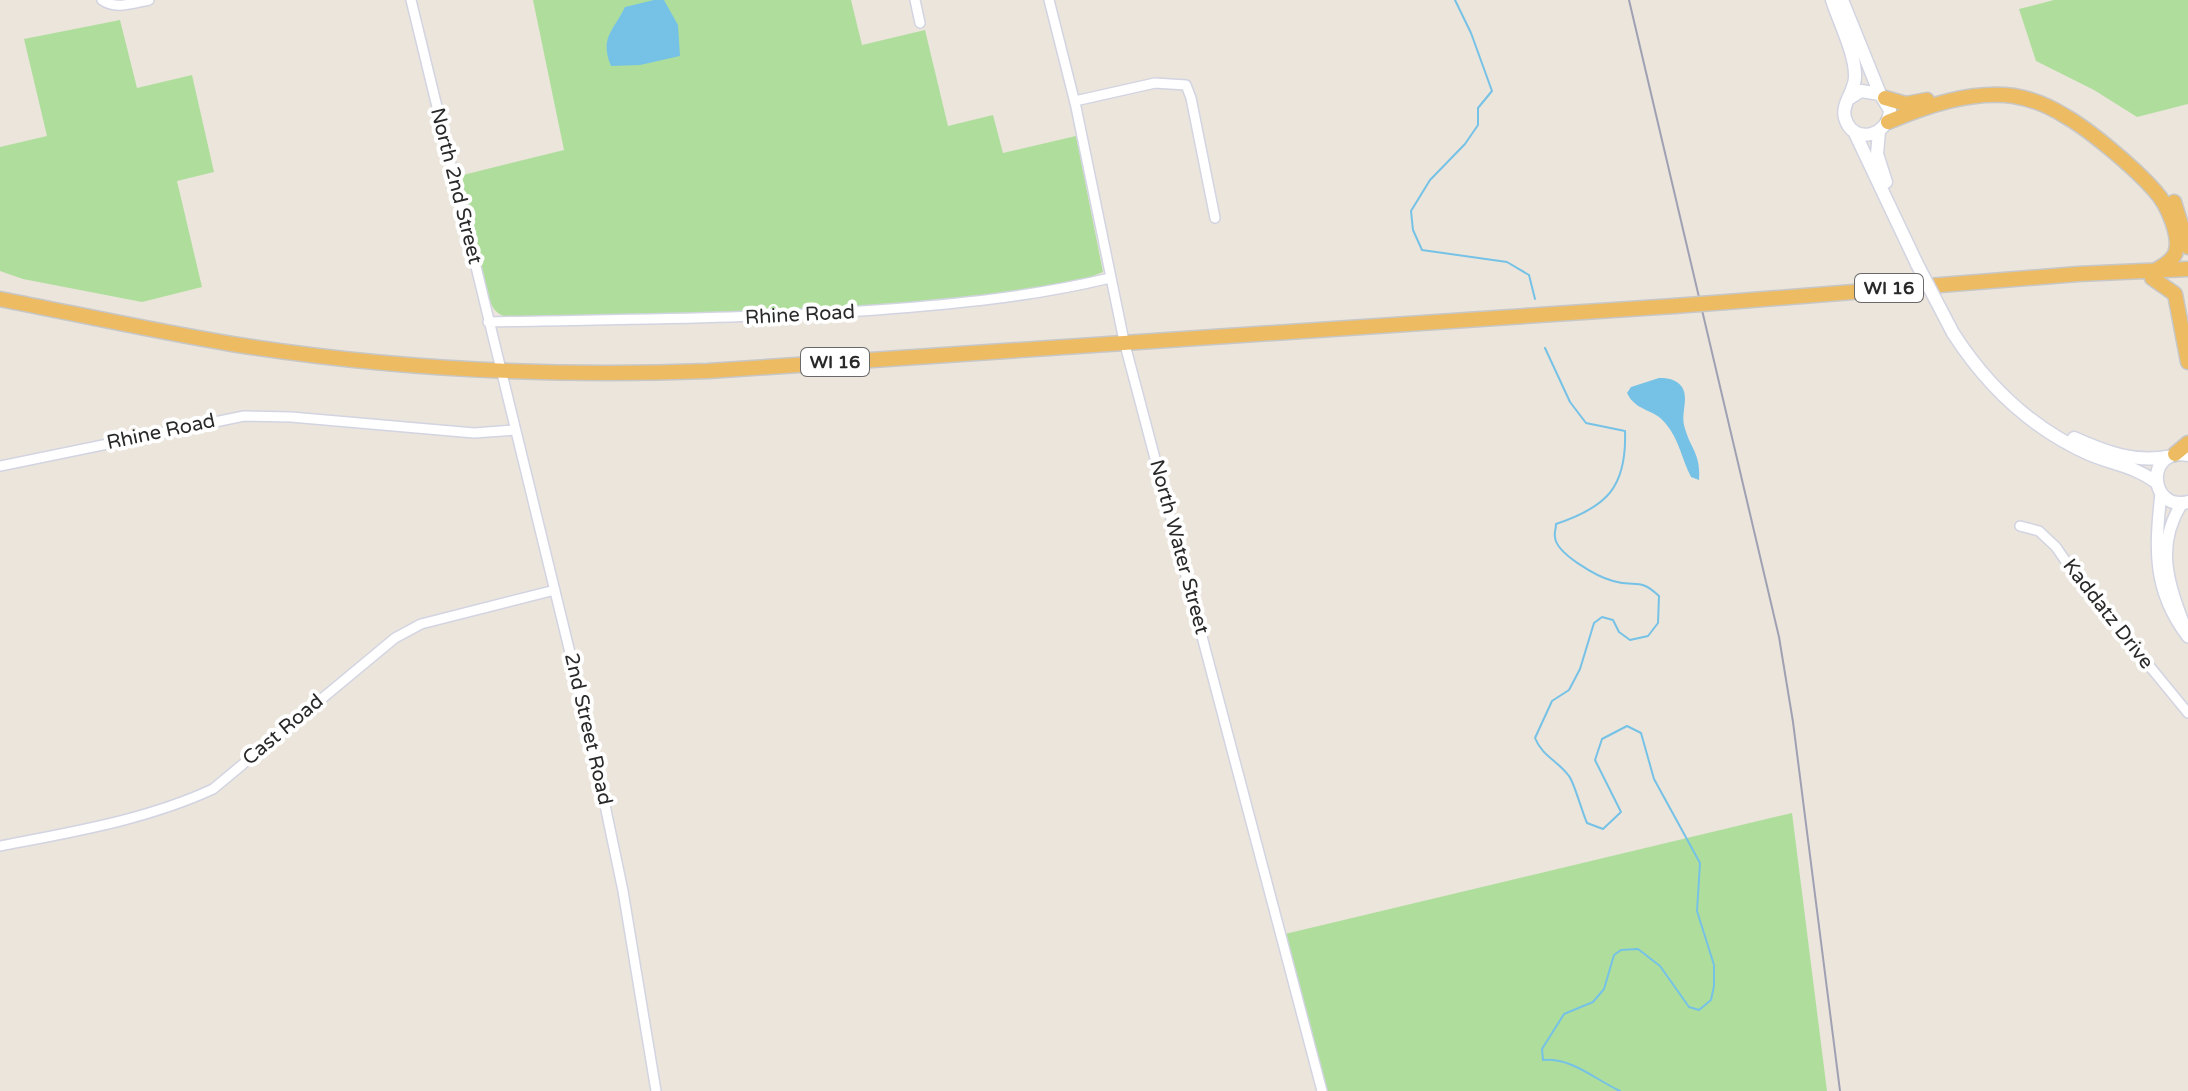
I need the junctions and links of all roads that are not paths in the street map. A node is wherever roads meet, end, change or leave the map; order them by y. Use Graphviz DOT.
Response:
graph roads {
  1 [pos="149,0"];
  2 [pos="411,0"];
  3 [pos="915,0"];
  4 [pos="1049,0"];
  5 [pos="1832,0"];
  6 [pos="1842,0"];
  7 [pos="103,1"];
  8 [pos="920,23"];
  9 [pos="1883,96"];
  10 [pos="1850,98"];
  11 [pos="1075,101"];
  12 [pos="1883,127"];
  13 [pos="1854,131"];
  14 [pos="1215,218"];
  15 [pos="2188,247"];
  16 [pos="1917,264"];
  17 [pos="2188,269"];
  18 [pos="2153,275"];
  19 [pos="1110,278"];
  20 [pos="2188,278"];
  21 [pos="0,299"];
  22 [pos="2188,306"];
  23 [pos="2188,319"];
  24 [pos="488,322"];
  25 [pos="1124,341"];
  26 [pos="2188,362"];
  27 [pos="501,371"];
  28 [pos="2016,406"];
  29 [pos="515,430"];
  30 [pos="2188,443"];
  31 [pos="2178,455"];
  32 [pos="0,466"];
  33 [pos="2159,487"];
  34 [pos="2185,502"];
  35 [pos="2020,526"];
  36 [pos="555,590"];
  37 [pos="2188,636"];
  38 [pos="2188,713"];
  39 [pos="0,846"];
  40 [pos="656,1091"];
  41 [pos="1322,1091"];
  1 -- 7 [label="street"];
  2 -- 24 [label="street, North 2nd Street"];
  3 -- 8 [label="street"];
  4 -- 11 [label="street, North Water Street"];
  5 -- 10 [label="main road"];
  6 -- 9 [label="main road"];
  9 -- 10 [label="main road"];
  9 -- 12 [label="main road"];
  9 -- 15 [label="highway"];
  10 -- 13 [label="main road"];
  11 -- 14 [label="street"];
  11 -- 19 [label="street, North Water Street"];
  12 -- 13 [label="main road"];
  12 -- 16 [label="main road"];
  12 -- 18 [label="highway"];
  13 -- 16 [label="main road"];
  16 -- 28 [label="main road, bridge"];
  17 -- 18 [label="highway, WI 16"];
  18 -- 20 [label="highway, WI 16"];
  18 -- 25 [label="highway, WI 16, bridge"];
  18 -- 26 [label="highway"];
  19 -- 24 [label="street, Rhine Road"];
  19 -- 25 [label="street, North Water Street"];
  21 -- 27 [label="highway, WI 16"];
  22 -- 23 [label="highway"];
  24 -- 27 [label="street, North 2nd Street"];
  25 -- 27 [label="highway, WI 16"];
  25 -- 41 [label="street, North Water Street"];
  27 -- 29 [label="street, 2nd Street Road"];
  28 -- 31 [label="main road"];
  28 -- 33 [label="main road"];
  29 -- 32 [label="street, Rhine Road"];
  29 -- 36 [label="street, 2nd Street Road"];
  30 -- 31 [label="highway"];
  31 -- 33 [label="main road"];
  33 -- 34 [label="main road"];
  33 -- 37 [label="street"];
  34 -- 37 [label="street"];
  35 -- 38 [label="street, Kaddatz Drive"];
  36 -- 39 [label="street, Cast Road"];
  36 -- 40 [label="street, 2nd Street Road"];
}
